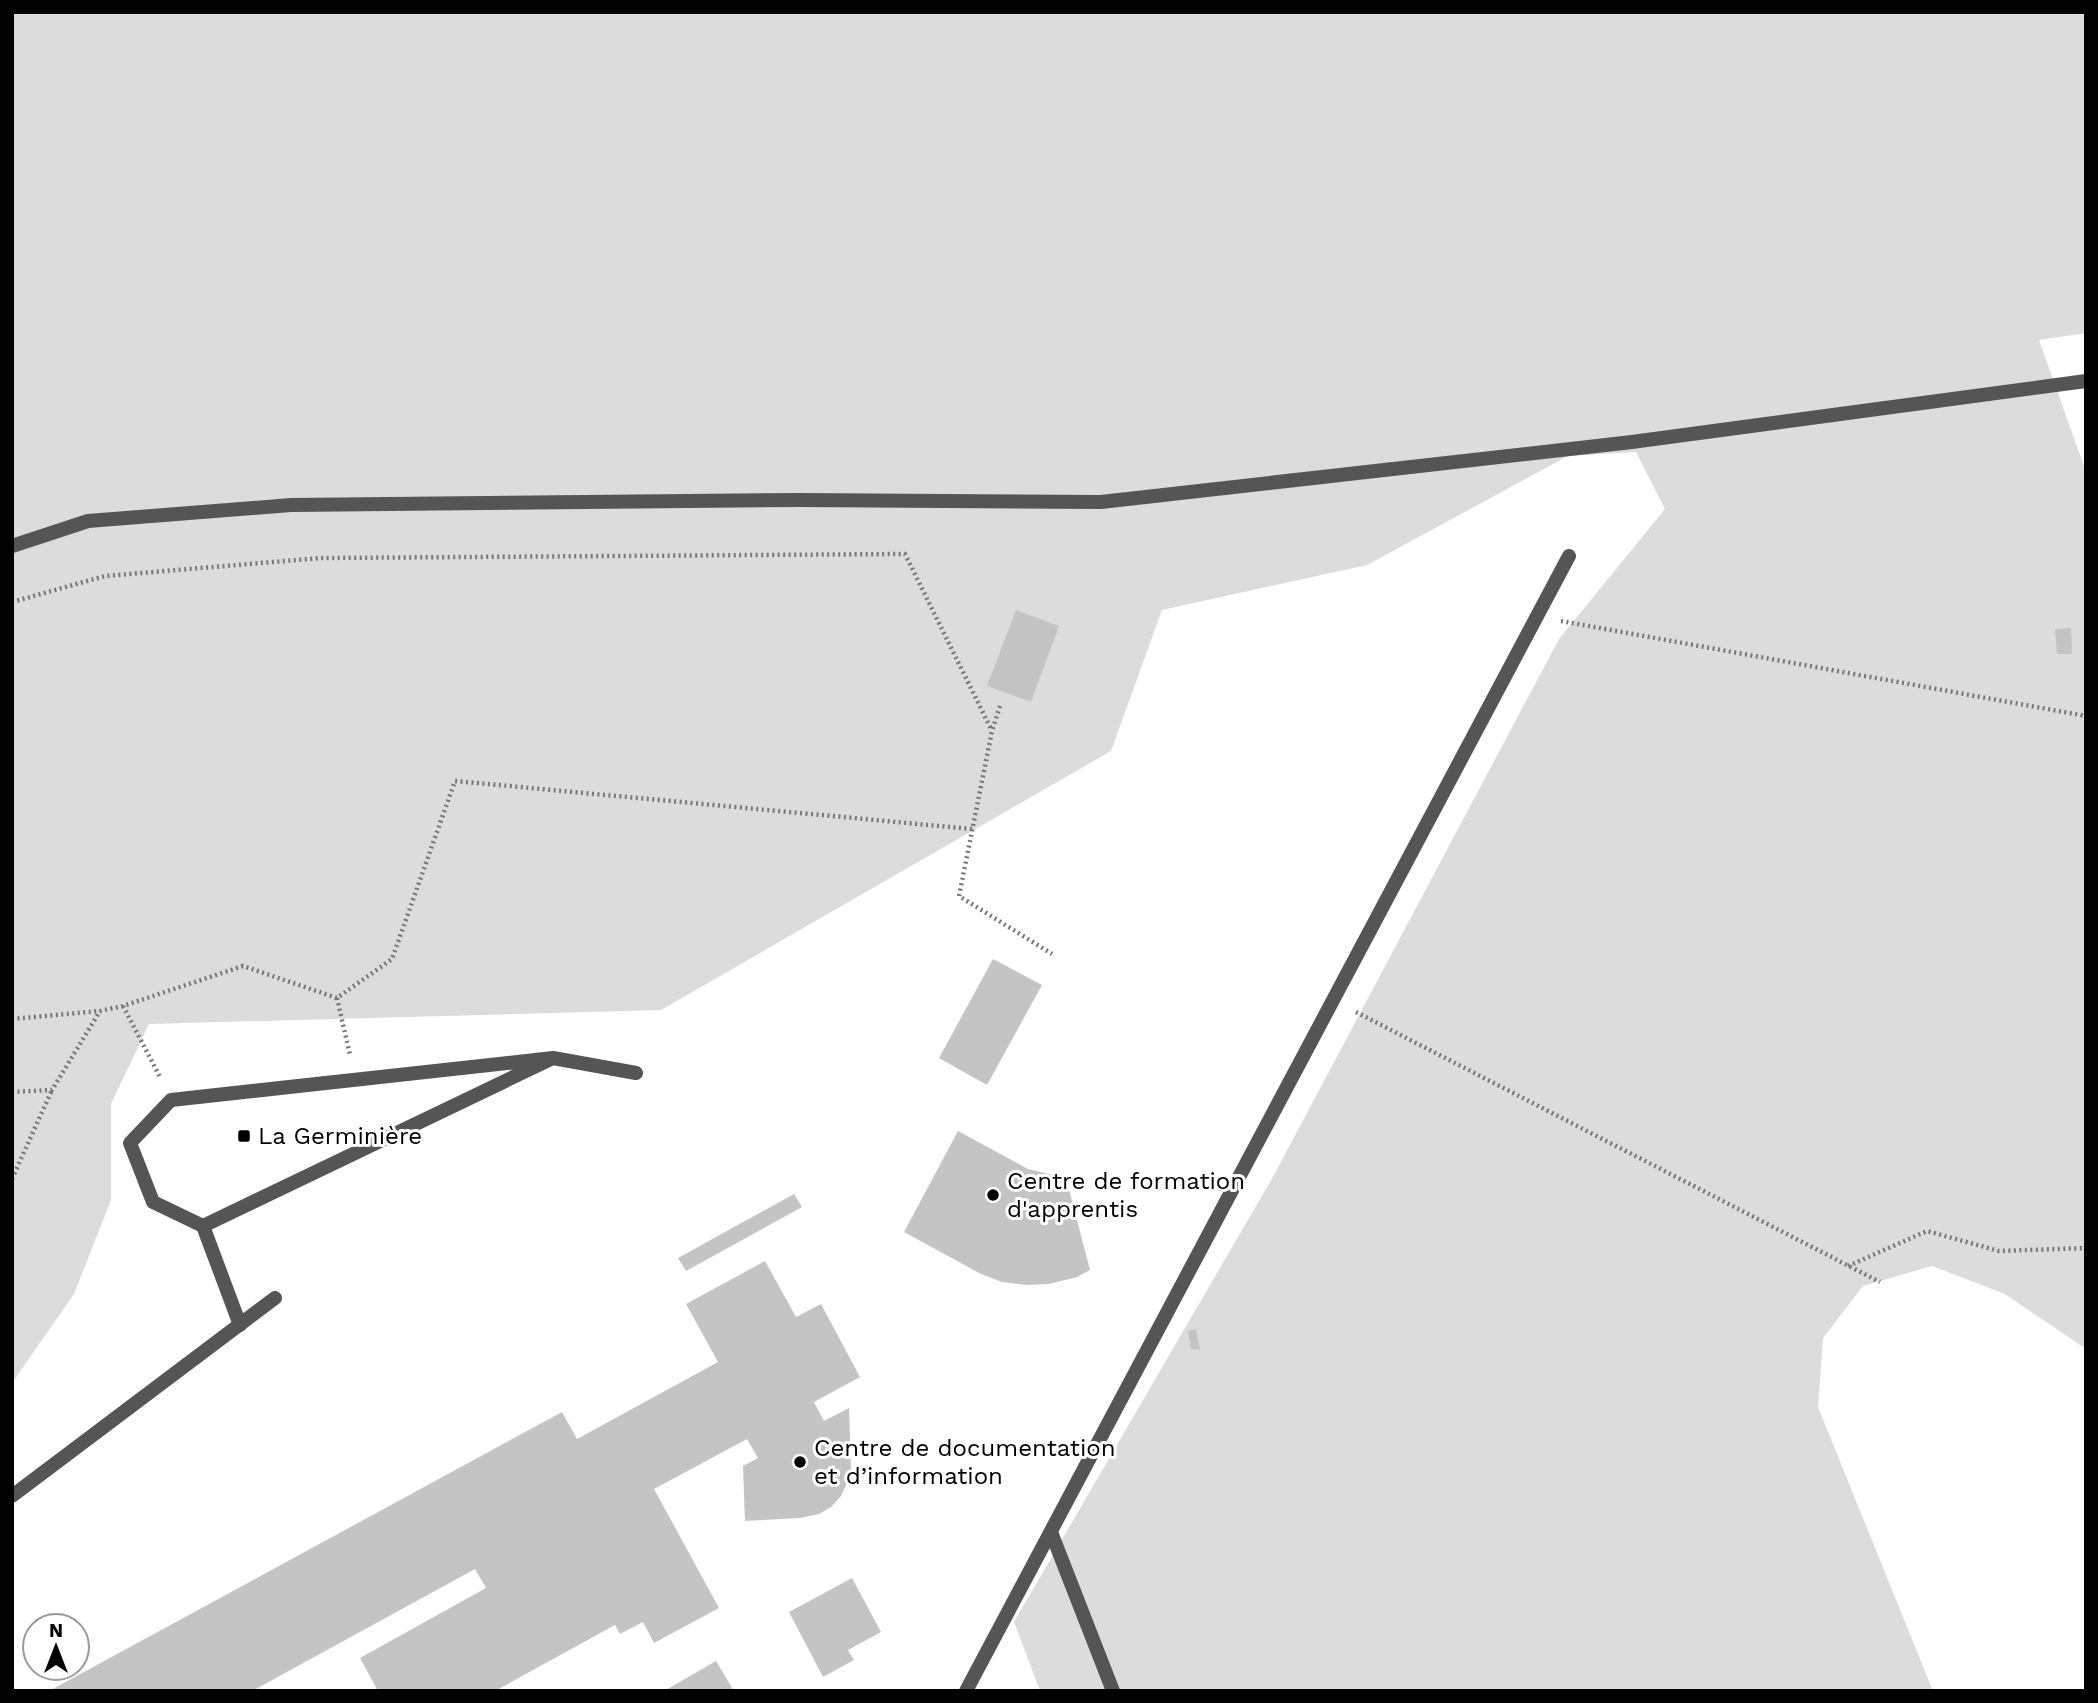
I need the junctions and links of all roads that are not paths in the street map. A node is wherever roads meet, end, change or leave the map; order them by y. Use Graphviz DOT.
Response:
graph roads {
  1 [pos="2086,381"];
  2 [pos="12,546"];
  3 [pos="1569,556"];
  4 [pos="553,1058"];
  5 [pos="636,1073"];
  6 [pos="203,1226"];
  7 [pos="275,1298"];
  8 [pos="240,1325"];
  9 [pos="12,1496"];
  10 [pos="1051,1532"];
  11 [pos="966,1691"];
  12 [pos="1113,1691"];
  1 -- 2 [label="street"];
  3 -- 10 [label="street"];
  4 -- 5 [label="street"];
  4 -- 6 [label="street"];
  4 -- 6 [label="street"];
  6 -- 8 [label="street"];
  7 -- 8 [label="street"];
  8 -- 9 [label="street"];
  10 -- 11 [label="street"];
  10 -- 12 [label="street"];
}
